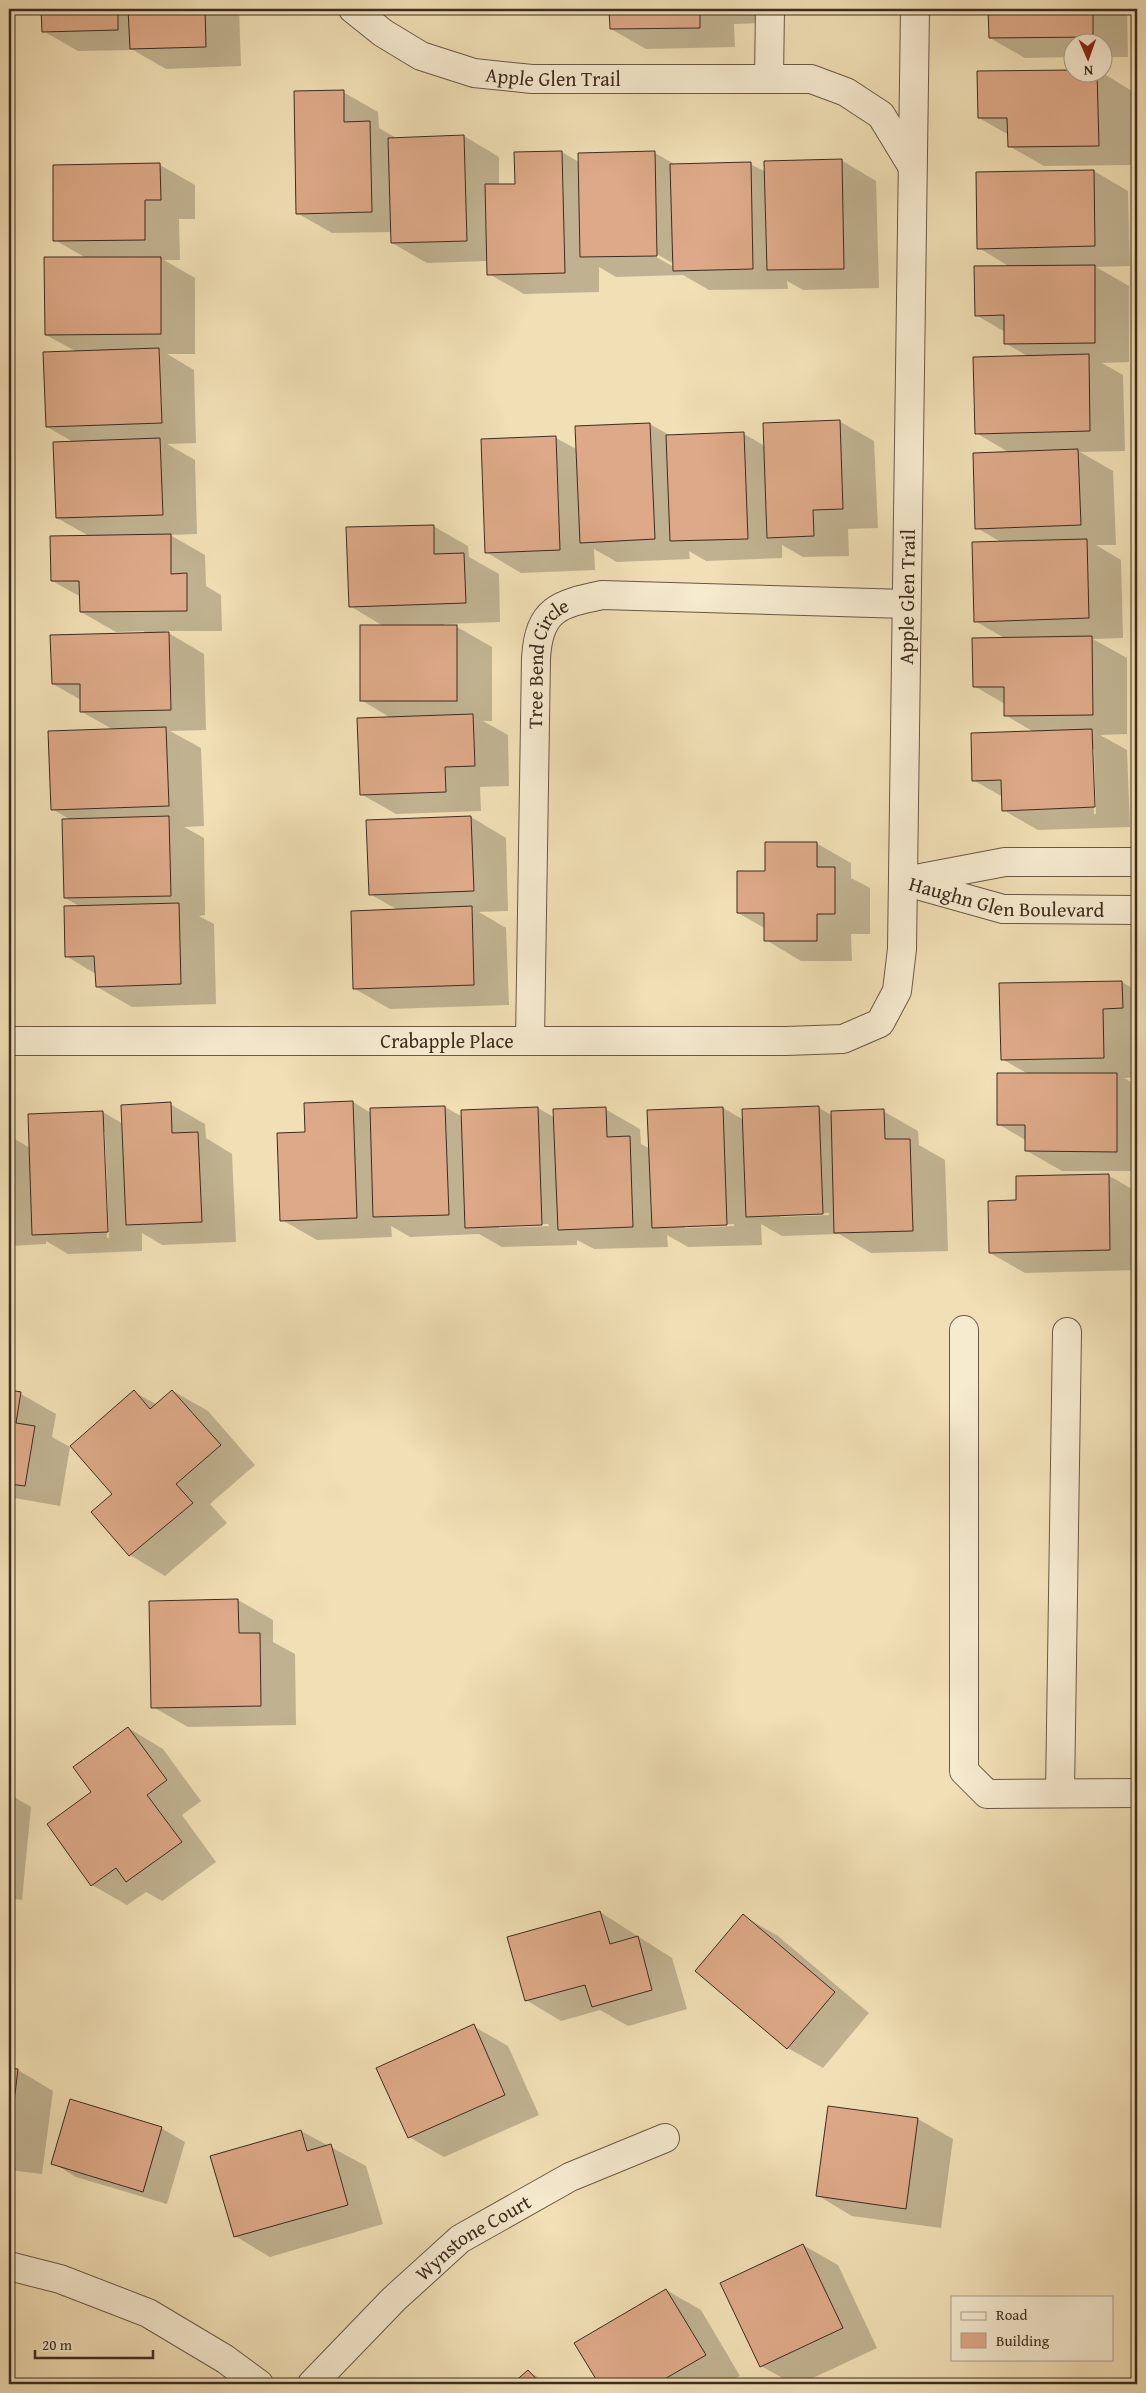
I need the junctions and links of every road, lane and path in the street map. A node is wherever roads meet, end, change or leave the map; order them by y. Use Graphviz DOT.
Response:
graph roads {
  1 [pos="353,9"];
  2 [pos="770,9"];
  3 [pos="915,9"];
  4 [pos="770,78"];
  5 [pos="912,166"];
  6 [pos="906,604"];
  7 [pos="1137,862"];
  8 [pos="903,881"];
  9 [pos="1137,910"];
  10 [pos="880,1023"];
  11 [pos="530,1040"];
  12 [pos="9,1041"];
  13 [pos="964,1330"];
  14 [pos="1068,1332"];
  15 [pos="1060,1793"];
  16 [pos="1137,1793"];
  17 [pos="665,2138"];
  18 [pos="9,2266"];
  19 [pos="259,2384"];
  20 [pos="312,2384"];
  1 -- 4 [label="street, Apple Glen Trail"];
  2 -- 4 [label="street"];
  3 -- 5 [label="street, Apple Glen Trail"];
  4 -- 5 [label="street, Apple Glen Trail"];
  5 -- 6 [label="street, Apple Glen Trail"];
  6 -- 8 [label="street, Apple Glen Trail"];
  6 -- 11 [label="street, Tree Bend Circle"];
  7 -- 8 [label="street, Haughn Glen Boulevard"];
  8 -- 9 [label="street, Haughn Glen Boulevard"];
  8 -- 10 [label="street, Apple Glen Trail"];
  10 -- 11 [label="street, Crabapple Place"];
  11 -- 12 [label="street, Crabapple Place"];
  13 -- 15 [label="street"];
  14 -- 15 [label="street"];
  15 -- 16 [label="street"];
  17 -- 20 [label="street, Wynstone Court"];
  18 -- 19 [label="street"];
}
